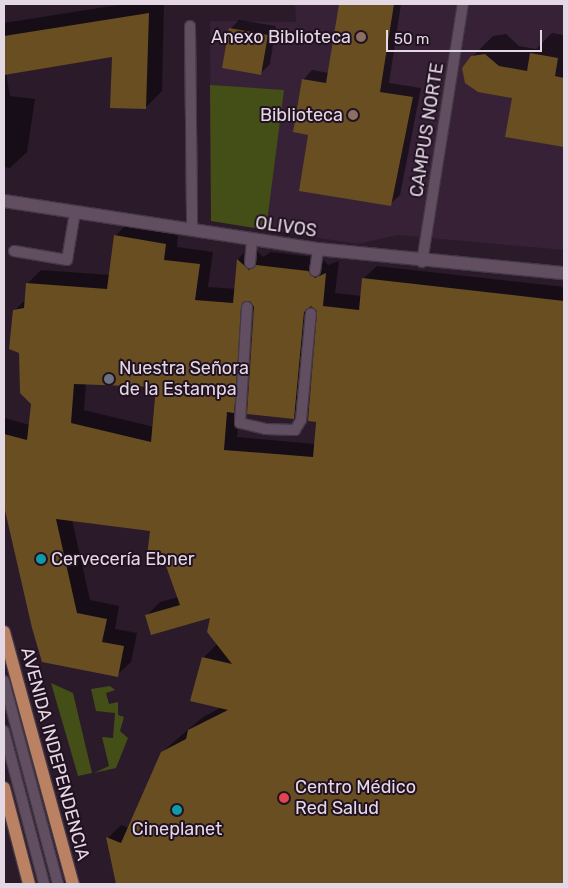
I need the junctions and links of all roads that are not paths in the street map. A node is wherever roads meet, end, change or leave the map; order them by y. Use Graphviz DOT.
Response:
graph roads {
  1 [pos="463,4"];
  2 [pos="190,26"];
  3 [pos="4,201"];
  4 [pos="75,212"];
  5 [pos="192,230"];
  6 [pos="252,240"];
  7 [pos="318,249"];
  8 [pos="14,251"];
  9 [pos="422,262"];
  10 [pos="250,263"];
  11 [pos="315,271"];
  12 [pos="564,273"];
  13 [pos="247,307"];
  14 [pos="311,313"];
  15 [pos="4,632"];
  16 [pos="4,681"];
  17 [pos="4,731"];
  18 [pos="4,788"];
  19 [pos="30,884"];
  20 [pos="44,884"];
  21 [pos="58,884"];
  22 [pos="73,884"];
  1 -- 9 [label="lane, CAMPUS NORTE"];
  2 -- 5 [label="lane"];
  3 -- 4 [label="street, OLIVOS"];
  4 -- 5 [label="street, OLIVOS"];
  4 -- 8 [label="lane"];
  5 -- 6 [label="street, OLIVOS"];
  6 -- 7 [label="street, OLIVOS"];
  6 -- 10 [label="lane"];
  7 -- 9 [label="street, OLIVOS"];
  7 -- 11 [label="lane"];
  9 -- 12 [label="street, OLIVOS"];
  13 -- 14 [label="lane"];
  15 -- 22 [label="main road, AVENIDA INDEPENDENCIA"];
  16 -- 21 [label="lane"];
  17 -- 20 [label="lane"];
  18 -- 19 [label="main road"];
}
